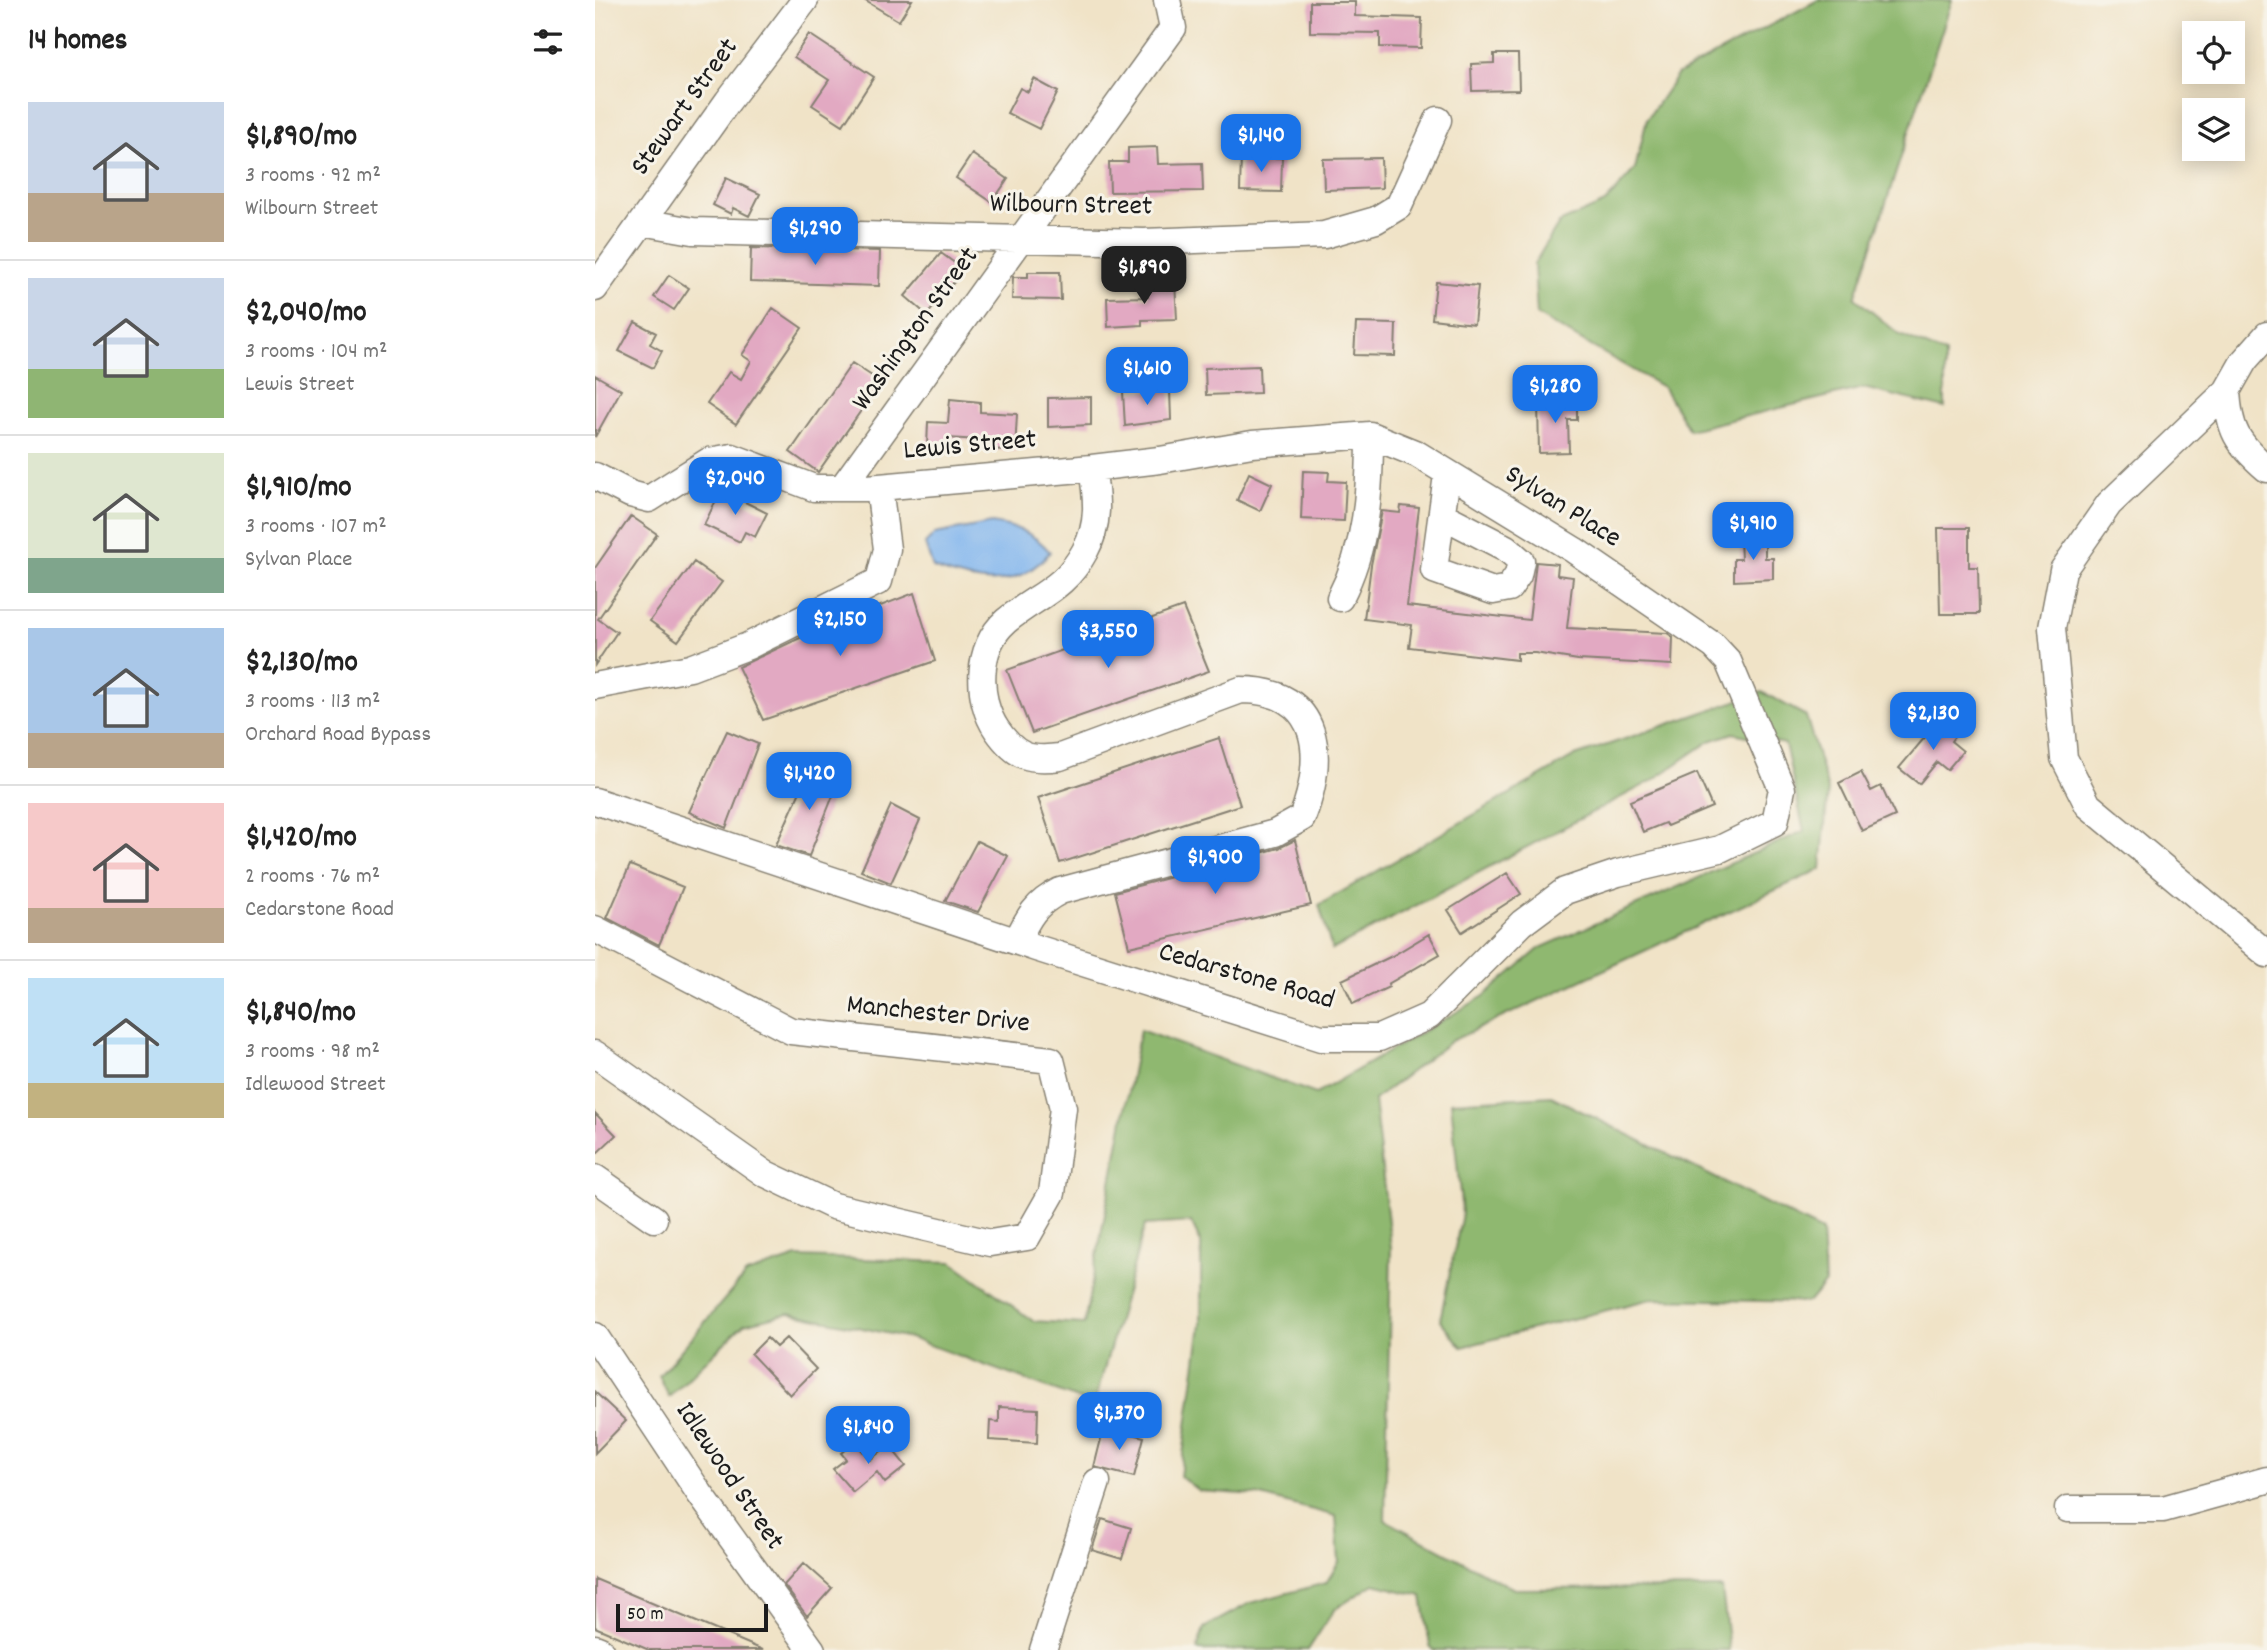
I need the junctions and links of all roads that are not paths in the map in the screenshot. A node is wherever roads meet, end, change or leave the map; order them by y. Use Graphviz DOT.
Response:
graph roads {
  1 [pos="805,0"];
  2 [pos="1167,0"];
  3 [pos="1438,120"];
  4 [pos="642,222"];
  5 [pos="1023,238"];
  6 [pos="595,288"];
  7 [pos="2267,335"];
  8 [pos="2227,391"];
  9 [pos="1370,435"];
  10 [pos="1092,468"];
  11 [pos="2267,469"];
  12 [pos="1447,475"];
  13 [pos="595,476"];
  14 [pos="879,486"];
  15 [pos="842,488"];
  16 [pos="1442,515"];
  17 [pos="1340,598"];
  18 [pos="1714,646"];
  19 [pos="595,686"];
  20 [pos="595,801"];
  21 [pos="595,929"];
  22 [pos="1017,942"];
  23 [pos="2267,954"];
  24 [pos="595,1054"];
  25 [pos="595,1178"];
  26 [pos="654,1219"];
  27 [pos="597,1345"];
  28 [pos="2267,1480"];
  29 [pos="1097,1482"];
  30 [pos="2068,1509"];
  31 [pos="812,1650"];
  32 [pos="1043,1650"];
  1 -- 4 [label="street, Stewart Street"];
  2 -- 5 [label="street, Washington Street"];
  3 -- 5 [label="street, Wilbourn Street"];
  4 -- 5 [label="street, Wilbourn Street"];
  4 -- 6 [label="street, Stewart Street"];
  5 -- 15 [label="street, Washington Street"];
  7 -- 8 [label="street"];
  8 -- 11 [label="street"];
  8 -- 23 [label="street"];
  9 -- 10 [label="street, Lewis Street"];
  9 -- 12 [label="street, Sylvan Place"];
  9 -- 17 [label="street"];
  10 -- 14 [label="street, Lewis Street"];
  10 -- 22 [label="street"];
  12 -- 16 [label="street"];
  12 -- 18 [label="street, Sylvan Place"];
  13 -- 15 [label="street, Lewis Street"];
  14 -- 15 [label="street, Lewis Street"];
  14 -- 19 [label="street"];
  18 -- 22 [label="street, Cedarstone Road"];
  20 -- 22 [label="street, Cedarstone Road"];
  21 -- 24 [label="street, Manchester Drive"];
  25 -- 26 [label="street"];
  27 -- 31 [label="street, Idlewood Street"];
  28 -- 30 [label="street"];
  29 -- 32 [label="street"];
}
